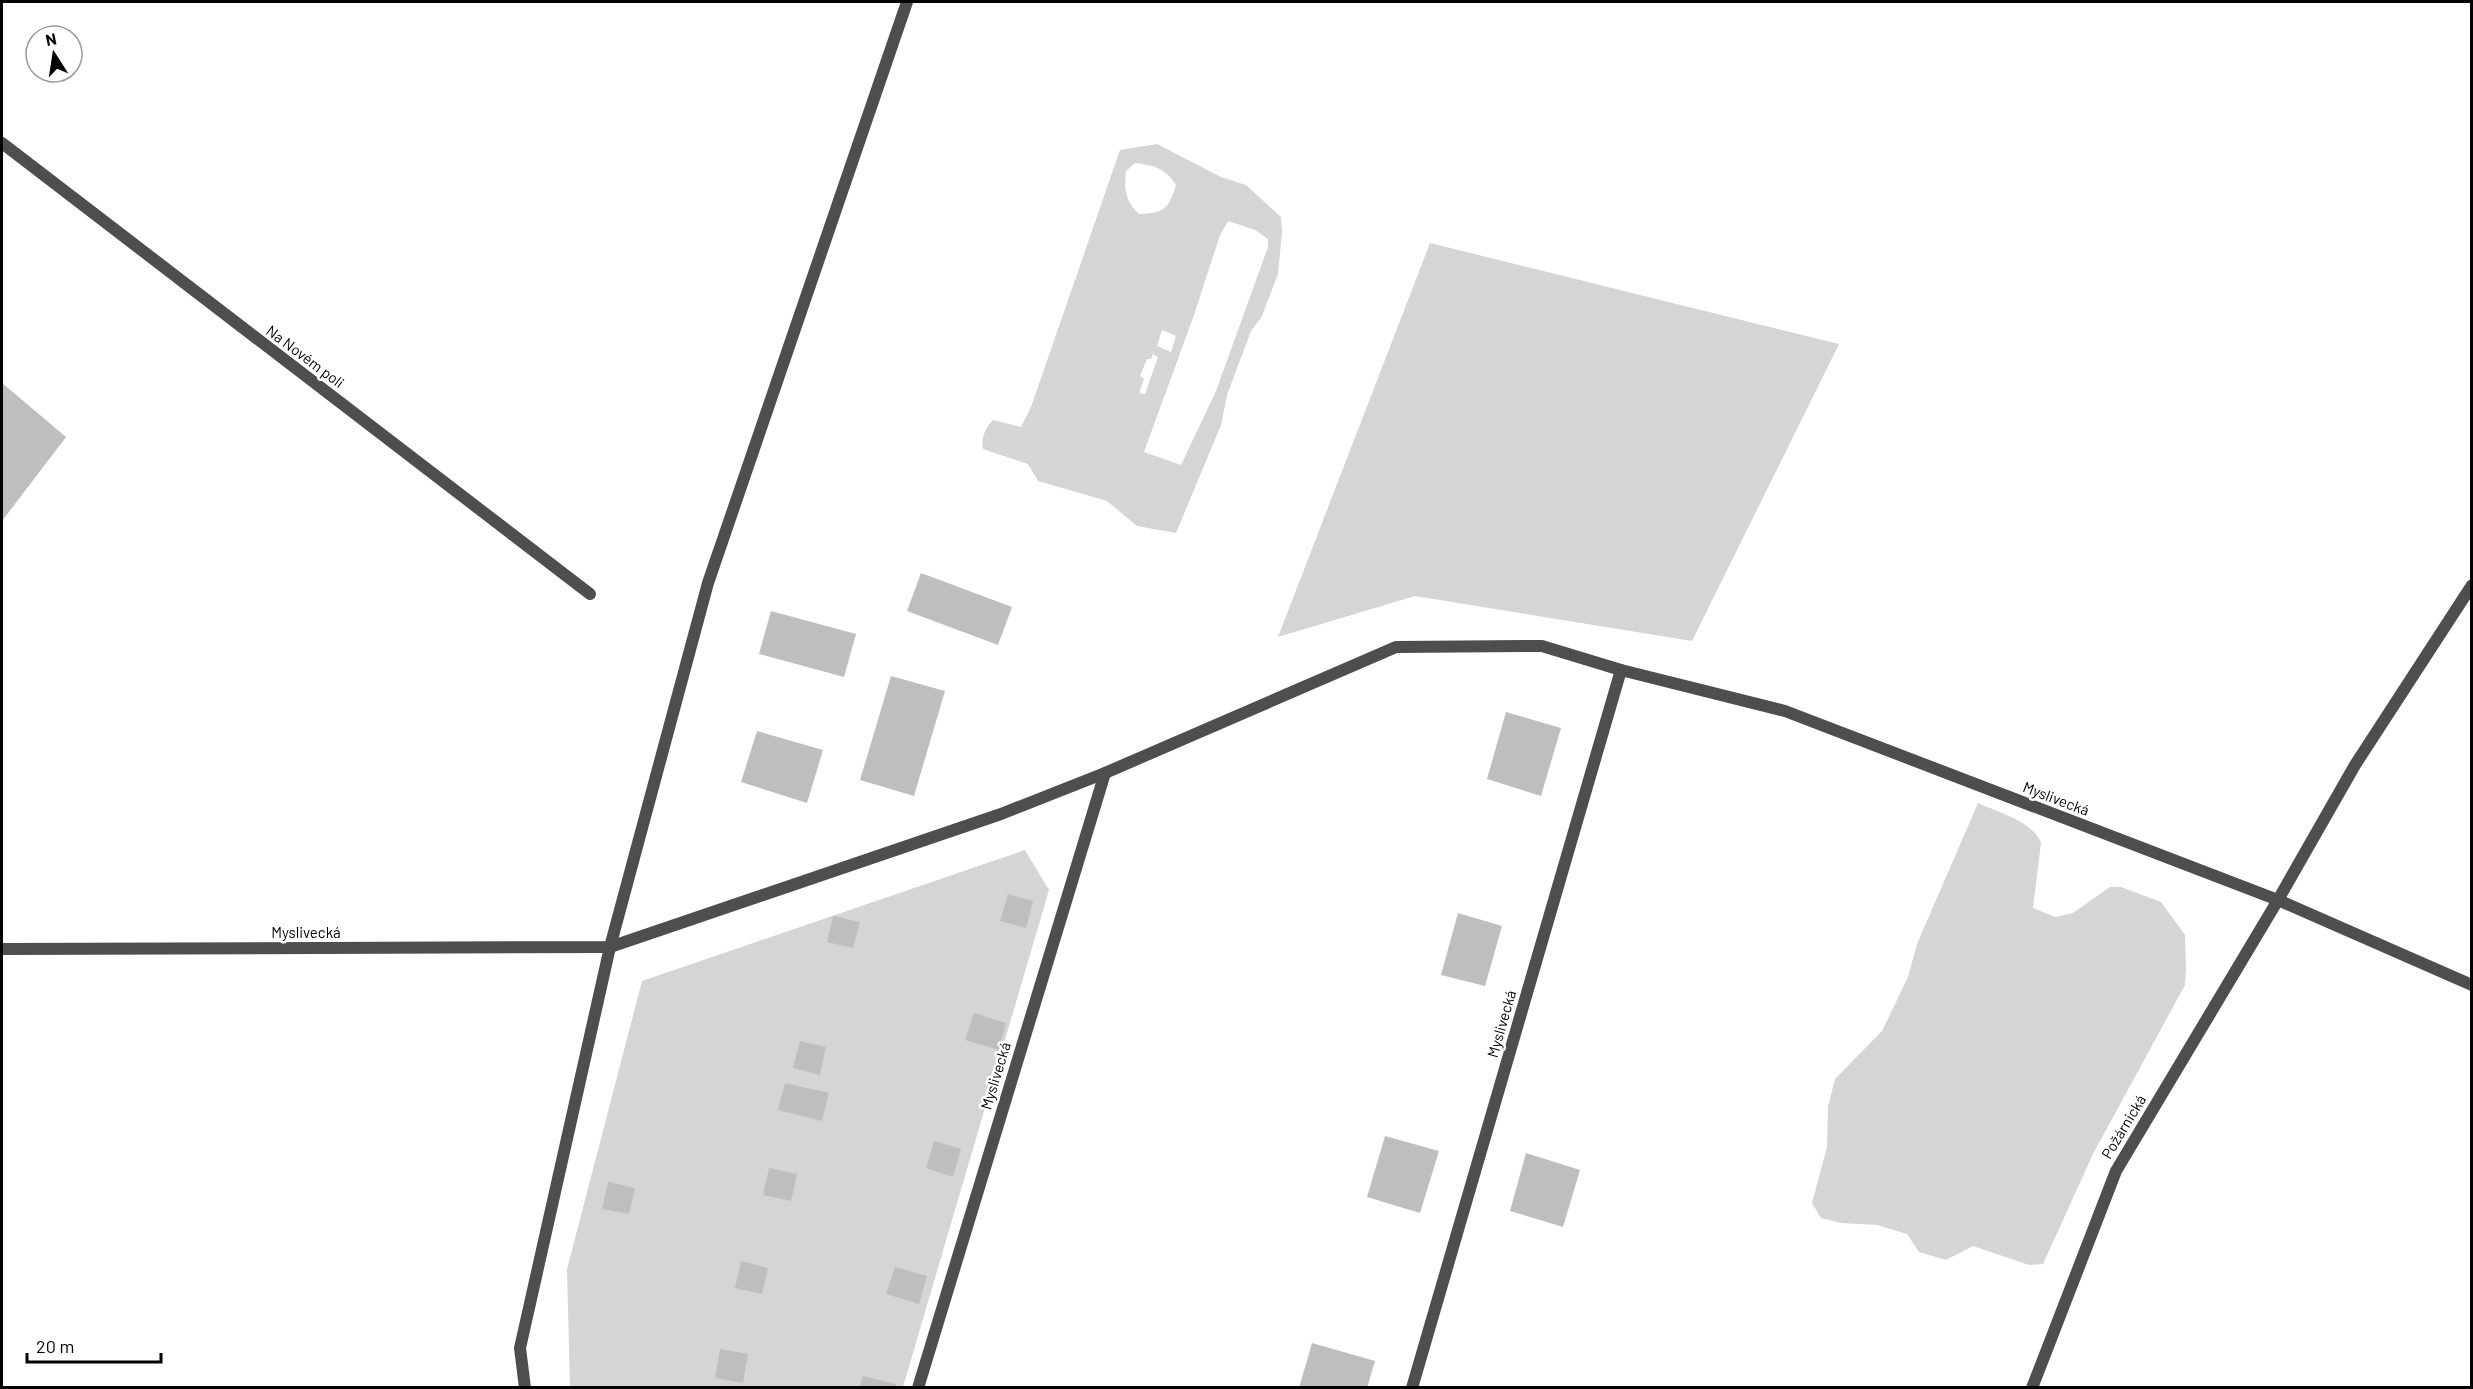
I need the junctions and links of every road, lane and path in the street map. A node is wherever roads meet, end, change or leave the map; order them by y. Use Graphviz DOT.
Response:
graph roads {
  1 [pos="907,2"];
  2 [pos="2,143"];
  3 [pos="2472,585"];
  4 [pos="590,594"];
  5 [pos="1621,670"];
  6 [pos="1105,773"];
  7 [pos="2278,900"];
  8 [pos="610,947"];
  9 [pos="2,949"];
  10 [pos="2472,985"];
  11 [pos="525,1388"];
  12 [pos="918,1388"];
  13 [pos="1412,1388"];
  14 [pos="2032,1388"];
  1 -- 8 [label="street"];
  2 -- 4 [label="street, Na Novém poli"];
  3 -- 7 [label="street, Požárnická"];
  5 -- 6 [label="street, Myslivecká"];
  5 -- 7 [label="street, Myslivecká"];
  5 -- 13 [label="street, Myslivecká"];
  6 -- 8 [label="street, Myslivecká"];
  6 -- 12 [label="street, Myslivecká"];
  7 -- 10 [label="street, Myslivecká"];
  7 -- 14 [label="street, Požárnická"];
  8 -- 9 [label="street, Myslivecká"];
  8 -- 11 [label="street"];
}
